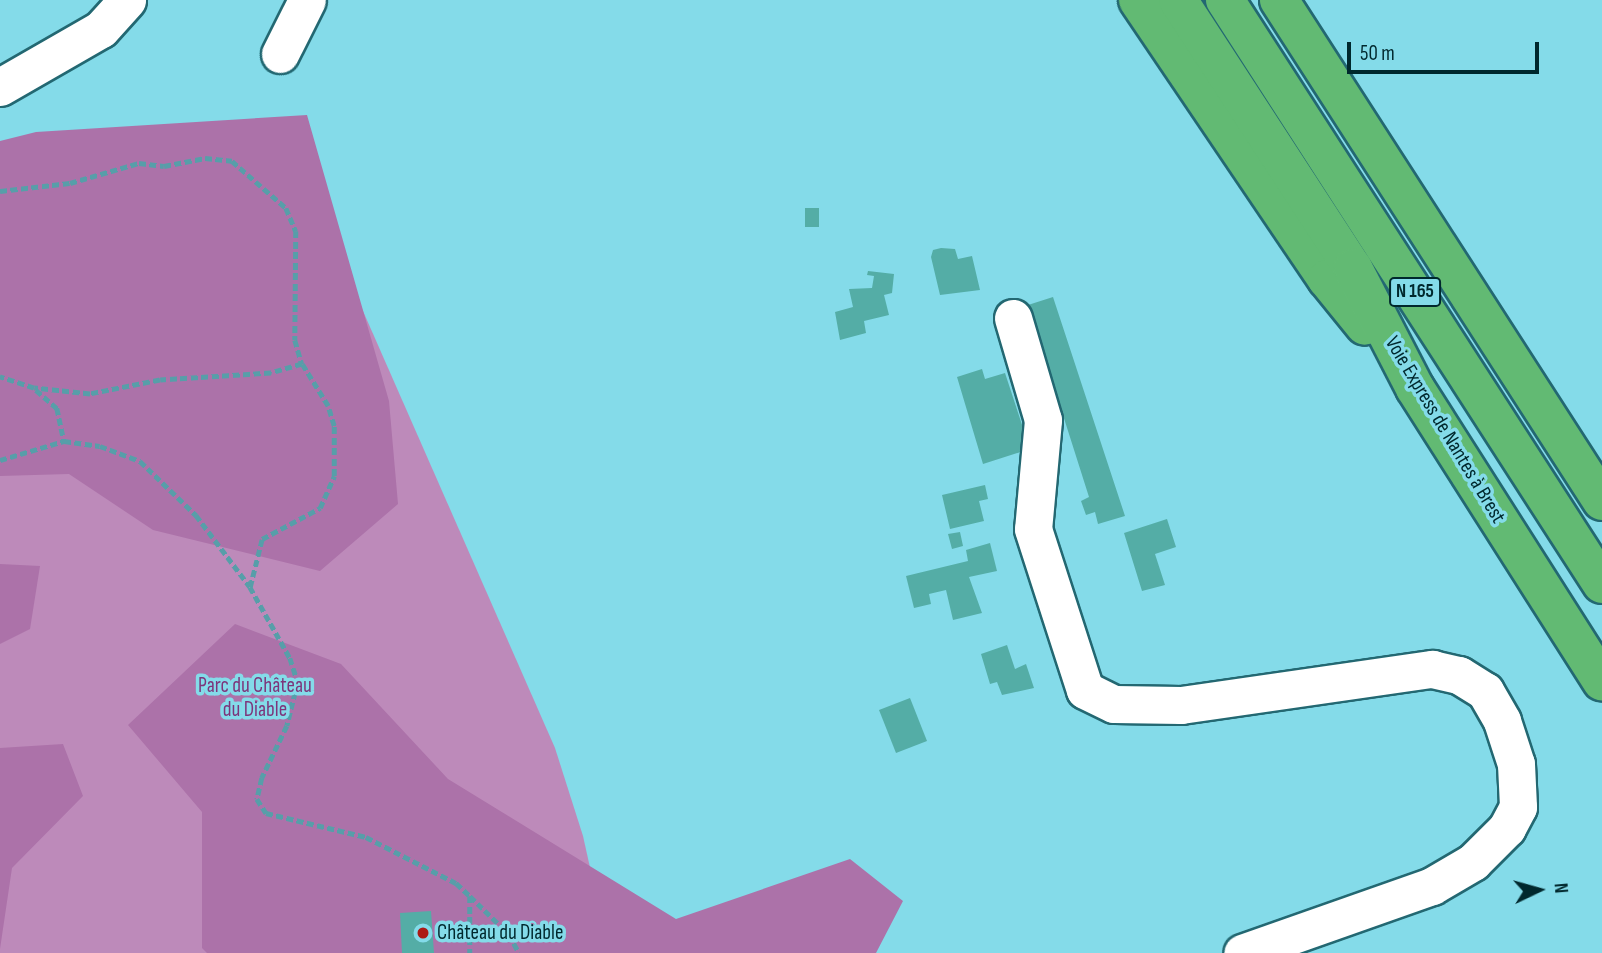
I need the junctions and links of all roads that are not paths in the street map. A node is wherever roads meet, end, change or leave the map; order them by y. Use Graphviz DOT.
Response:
graph roads {
  1 [pos="127,0"];
  2 [pos="307,0"];
  3 [pos="1138,0"];
  4 [pos="1178,0"];
  5 [pos="1225,0"];
  6 [pos="1279,0"];
  7 [pos="280,54"];
  8 [pos="0,87"];
  9 [pos="1013,318"];
  10 [pos="1415,388"];
  11 [pos="1602,501"];
  12 [pos="1602,584"];
  13 [pos="1602,681"];
  14 [pos="1241,953"];
  1 -- 8 [label="lane"];
  2 -- 7 [label="lane"];
  3 -- 10 [label="highway"];
  4 -- 10 [label="highway, Voie Express de Nantes à Brest / N 165"];
  5 -- 12 [label="highway, N 165"];
  6 -- 11 [label="highway"];
  9 -- 14 [label="lane"];
  10 -- 13 [label="highway, Voie Express de Nantes à Brest / N 165"];
}
